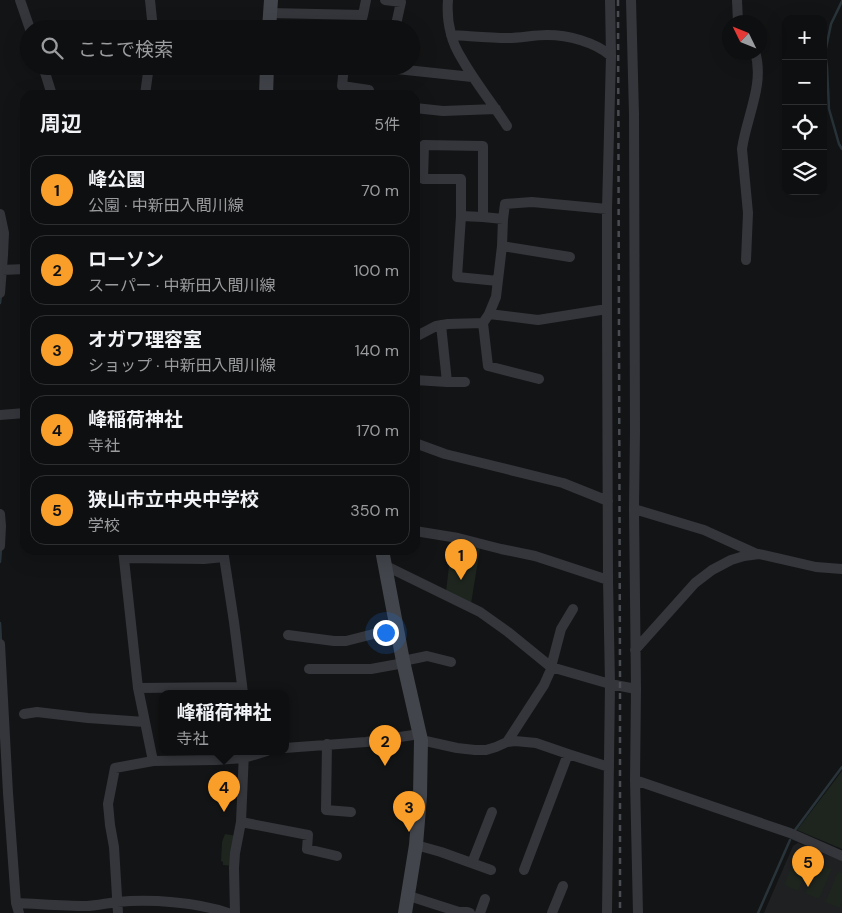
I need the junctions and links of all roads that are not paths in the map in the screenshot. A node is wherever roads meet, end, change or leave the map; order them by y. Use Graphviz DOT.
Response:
graph roads {
  1 [pos="20,0"];
  2 [pos="150,0"];
  3 [pos="366,0"];
  4 [pos="385,0"];
  5 [pos="448,0"];
  6 [pos="610,0"];
  7 [pos="631,0"];
  8 [pos="737,0"];
  9 [pos="271,7"];
  10 [pos="363,15"];
  11 [pos="738,15"];
  12 [pos="27,20"];
  13 [pos="152,20"];
  14 [pos="270,20"];
  15 [pos="361,20"];
  16 [pos="397,20"];
  17 [pos="451,35"];
  18 [pos="611,56"];
  19 [pos="756,60"];
  20 [pos="420,71"];
  21 [pos="46,75"];
  22 [pos="148,75"];
  23 [pos="267,75"];
  24 [pos="343,75"];
  25 [pos="472,77"];
  26 [pos="50,90"];
  27 [pos="146,90"];
  28 [pos="266,90"];
  29 [pos="369,90"];
  30 [pos="496,108"];
  31 [pos="420,109"];
  32 [pos="507,126"];
  33 [pos="607,209"];
  34 [pos="0,214"];
  35 [pos="461,216"];
  36 [pos="483,217"];
  37 [pos="503,218"];
  38 [pos="502,246"];
  39 [pos="570,257"];
  40 [pos="746,260"];
  41 [pos="20,269"];
  42 [pos="2,270"];
  43 [pos="498,281"];
  44 [pos="0,293"];
  45 [pos="607,309"];
  46 [pos="489,314"];
  47 [pos="483,323"];
  48 [pos="441,325"];
  49 [pos="420,334"];
  50 [pos="420,380"];
  51 [pos="538,380"];
  52 [pos="447,382"];
  53 [pos="465,382"];
  54 [pos="20,413"];
  55 [pos="0,414"];
  56 [pos="420,445"];
  57 [pos="608,501"];
  58 [pos="634,509"];
  59 [pos="0,514"];
  60 [pos="420,532"];
  61 [pos="0,546"];
  62 [pos="759,554"];
  63 [pos="123,555"];
  64 [pos="139,555"];
  65 [pos="215,555"];
  66 [pos="224,555"];
  67 [pos="383,555"];
  68 [pos="384,565"];
  69 [pos="842,569"];
  70 [pos="608,580"];
  71 [pos="573,609"];
  72 [pos="397,628"];
  73 [pos="288,635"];
  74 [pos="0,644"];
  75 [pos="636,650"];
  76 [pos="404,662"];
  77 [pos="450,662"];
  78 [pos="551,667"];
  79 [pos="309,669"];
  80 [pos="610,684"];
  81 [pos="138,688"];
  82 [pos="636,689"];
  83 [pos="243,690"];
  84 [pos="24,714"];
  85 [pos="146,722"];
  86 [pos="420,737"];
  87 [pos="507,742"];
  88 [pos="327,744"];
  89 [pos="289,748"];
  90 [pos="568,754"];
  91 [pos="239,755"];
  92 [pos="244,755"];
  93 [pos="153,761"];
  94 [pos="609,767"];
  95 [pos="635,780"];
  96 [pos="4,793"];
  97 [pos="351,812"];
  98 [pos="492,812"];
  99 [pos="241,822"];
  100 [pos="416,845"];
  101 [pos="337,856"];
  102 [pos="842,856"];
  103 [pos="472,863"];
  104 [pos="491,870"];
  105 [pos="524,870"];
  106 [pos="563,886"];
  107 [pos="409,896"];
  108 [pos="485,899"];
  109 [pos="117,902"];
  110 [pos="19,906"];
  111 [pos="236,912"];
  112 [pos="118,913"];
  113 [pos="405,913"];
  114 [pos="470,913"];
  115 [pos="480,913"];
  116 [pos="552,913"];
  117 [pos="607,913"];
  118 [pos="638,913"];
  1 -- 12 [label="street"];
  2 -- 13 [label="street"];
  3 -- 10 [label="street"];
  4 -- 16 [label="street"];
  5 -- 17 [label="street"];
  6 -- 18 [label="street"];
  7 -- 58 [label="street"];
  8 -- 11 [label="street"];
  9 -- 10 [label="street"];
  9 -- 14 [label="main road"];
  10 -- 15 [label="street"];
  17 -- 18 [label="street"];
  17 -- 25 [label="street"];
  18 -- 33 [label="street"];
  19 -- 40 [label="street"];
  20 -- 25 [label="street"];
  21 -- 26 [label="street"];
  22 -- 27 [label="street"];
  23 -- 28 [label="main road"];
  24 -- 29 [label="street"];
  25 -- 30 [label="street"];
  30 -- 31 [label="street"];
  30 -- 32 [label="street"];
  33 -- 37 [label="street"];
  33 -- 45 [label="street"];
  34 -- 42 [label="street"];
  35 -- 36 [label="street"];
  35 -- 36 [label="street"];
  35 -- 43 [label="street"];
  36 -- 37 [label="street"];
  37 -- 38 [label="street"];
  38 -- 39 [label="street"];
  38 -- 43 [label="street"];
  41 -- 42 [label="street"];
  42 -- 44 [label="street"];
  43 -- 46 [label="street"];
  45 -- 46 [label="street"];
  45 -- 57 [label="street"];
  46 -- 47 [label="street"];
  47 -- 48 [label="street"];
  47 -- 51 [label="street"];
  48 -- 49 [label="street"];
  48 -- 52 [label="street"];
  50 -- 52 [label="street"];
  52 -- 53 [label="street"];
  54 -- 55 [label="street"];
  56 -- 57 [label="street"];
  57 -- 70 [label="street"];
  58 -- 62 [label="street"];
  58 -- 75 [label="street"];
  59 -- 61 [label="street"];
  60 -- 70 [label="street"];
  62 -- 69 [label="street"];
  62 -- 75 [label="street"];
  63 -- 81 [label="street"];
  64 -- 65 [label="street"];
  66 -- 83 [label="street"];
  67 -- 68 [label="main road"];
  68 -- 72 [label="main road"];
  68 -- 78 [label="street"];
  70 -- 80 [label="street"];
  71 -- 78 [label="street"];
  72 -- 73 [label="street"];
  72 -- 76 [label="main road"];
  74 -- 96 [label="street"];
  75 -- 82 [label="street"];
  76 -- 77 [label="street"];
  76 -- 79 [label="street"];
  76 -- 86 [label="main road"];
  78 -- 80 [label="street"];
  78 -- 87 [label="street"];
  80 -- 82 [label="street"];
  80 -- 94 [label="street"];
  81 -- 83 [label="street"];
  81 -- 85 [label="street"];
  82 -- 95 [label="street"];
  84 -- 85 [label="street"];
  85 -- 93 [label="street"];
  86 -- 87 [label="street"];
  86 -- 88 [label="street"];
  86 -- 100 [label="main road"];
  87 -- 90 [label="street"];
  88 -- 89 [label="street"];
  88 -- 97 [label="street"];
  90 -- 94 [label="street"];
  90 -- 105 [label="street"];
  91 -- 93 [label="street"];
  92 -- 99 [label="street"];
  93 -- 109 [label="street"];
  94 -- 117 [label="street"];
  95 -- 102 [label="street"];
  95 -- 118 [label="street"];
  96 -- 110 [label="street"];
  98 -- 103 [label="street"];
  99 -- 101 [label="street"];
  99 -- 111 [label="street"];
  100 -- 103 [label="street"];
  100 -- 107 [label="main road"];
  103 -- 104 [label="street"];
  106 -- 116 [label="street"];
  107 -- 113 [label="main road"];
  107 -- 114 [label="street"];
  108 -- 115 [label="street"];
  109 -- 110 [label="street"];
  109 -- 111 [label="street"];
  109 -- 112 [label="street"];
}
